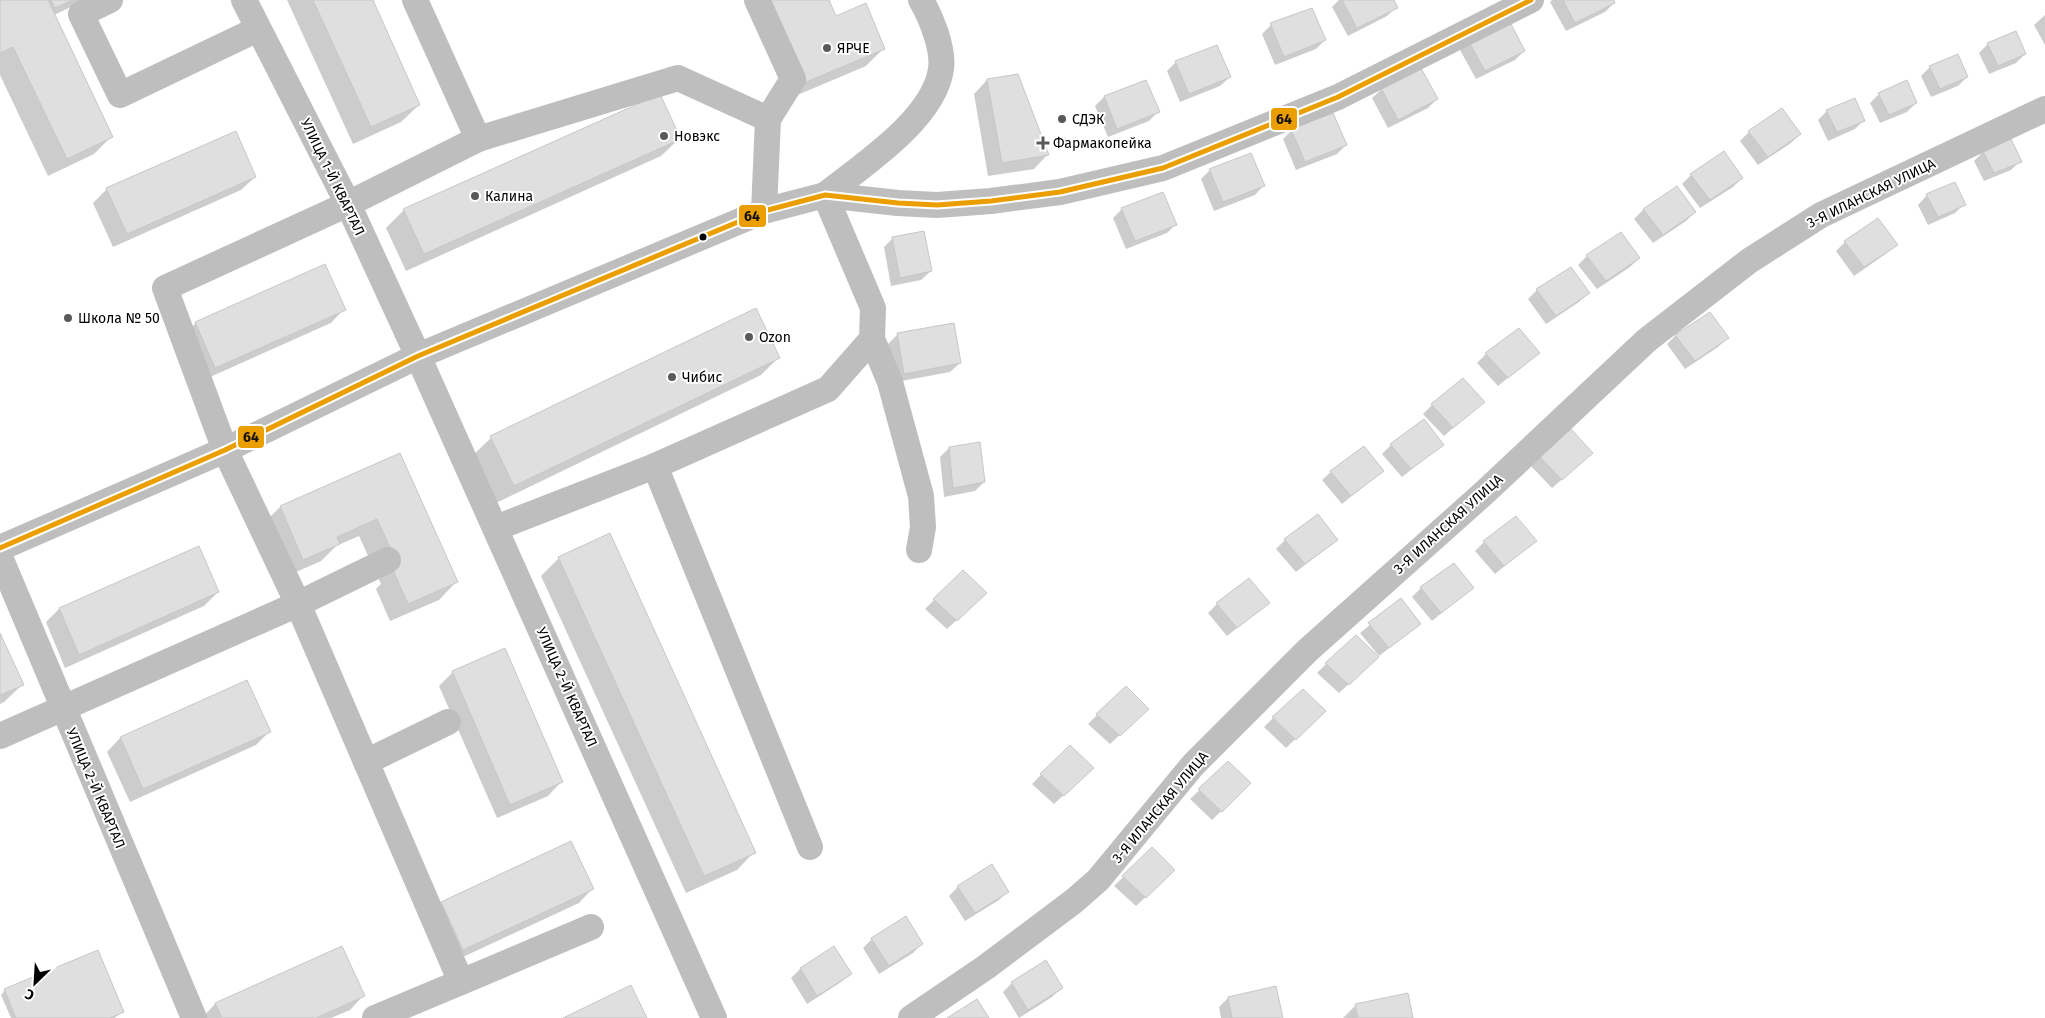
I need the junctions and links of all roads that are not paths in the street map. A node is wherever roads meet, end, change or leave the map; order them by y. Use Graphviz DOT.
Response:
graph roads {
  1 [pos="110,0"];
  2 [pos="244,0"];
  3 [pos="415,0"];
  4 [pos="757,0"];
  5 [pos="921,0"];
  6 [pos="1531,0"];
  7 [pos="258,29"];
  8 [pos="2045,109"];
  9 [pos="768,119"];
  10 [pos="478,139"];
  11 [pos="825,195"];
  12 [pos="348,204"];
  13 [pos="764,211"];
  14 [pos="872,339"];
  15 [pos="418,356"];
  16 [pos="226,450"];
  17 [pos="655,466"];
  18 [pos="496,528"];
  19 [pos="0,548"];
  20 [pos="918,550"];
  21 [pos="0,557"];
  22 [pos="388,560"];
  23 [pos="298,604"];
  24 [pos="62,708"];
  25 [pos="448,722"];
  26 [pos="0,736"];
  27 [pos="366,762"];
  28 [pos="810,847"];
  29 [pos="591,927"];
  30 [pos="462,982"];
  31 [pos="194,1018"];
  32 [pos="376,1018"];
  33 [pos="714,1018"];
  34 [pos="911,1018"];
  1 -- 7 [label="street"];
  2 -- 7 [label="street, УЛИЦА 1-Й КВАРТАЛ"];
  3 -- 10 [label="street"];
  4 -- 9 [label="street"];
  5 -- 11 [label="street"];
  6 -- 11 [label="street"];
  7 -- 12 [label="street, УЛИЦА 1-Й КВАРТАЛ"];
  8 -- 34 [label="street, 3-Я ИЛАНСКАЯ УЛИЦА"];
  9 -- 10 [label="street"];
  9 -- 13 [label="street"];
  10 -- 12 [label="street"];
  11 -- 13 [label="street"];
  11 -- 14 [label="street"];
  12 -- 15 [label="street, УЛИЦА 1-Й КВАРТАЛ"];
  12 -- 16 [label="street"];
  13 -- 15 [label="street"];
  14 -- 17 [label="street"];
  14 -- 20 [label="street"];
  15 -- 16 [label="street"];
  15 -- 18 [label="street, УЛИЦА 2-Й КВАРТАЛ"];
  16 -- 19 [label="street"];
  16 -- 23 [label="street"];
  17 -- 18 [label="street"];
  17 -- 28 [label="street"];
  18 -- 33 [label="street, УЛИЦА 2-Й КВАРТАЛ"];
  21 -- 24 [label="street, УЛИЦА 2-Й КВАРТАЛ"];
  22 -- 23 [label="street"];
  23 -- 24 [label="street"];
  23 -- 27 [label="street"];
  24 -- 26 [label="street"];
  24 -- 31 [label="street, УЛИЦА 2-Й КВАРТАЛ"];
  25 -- 27 [label="street"];
  27 -- 30 [label="street"];
  29 -- 30 [label="street"];
  30 -- 32 [label="street"];
}
